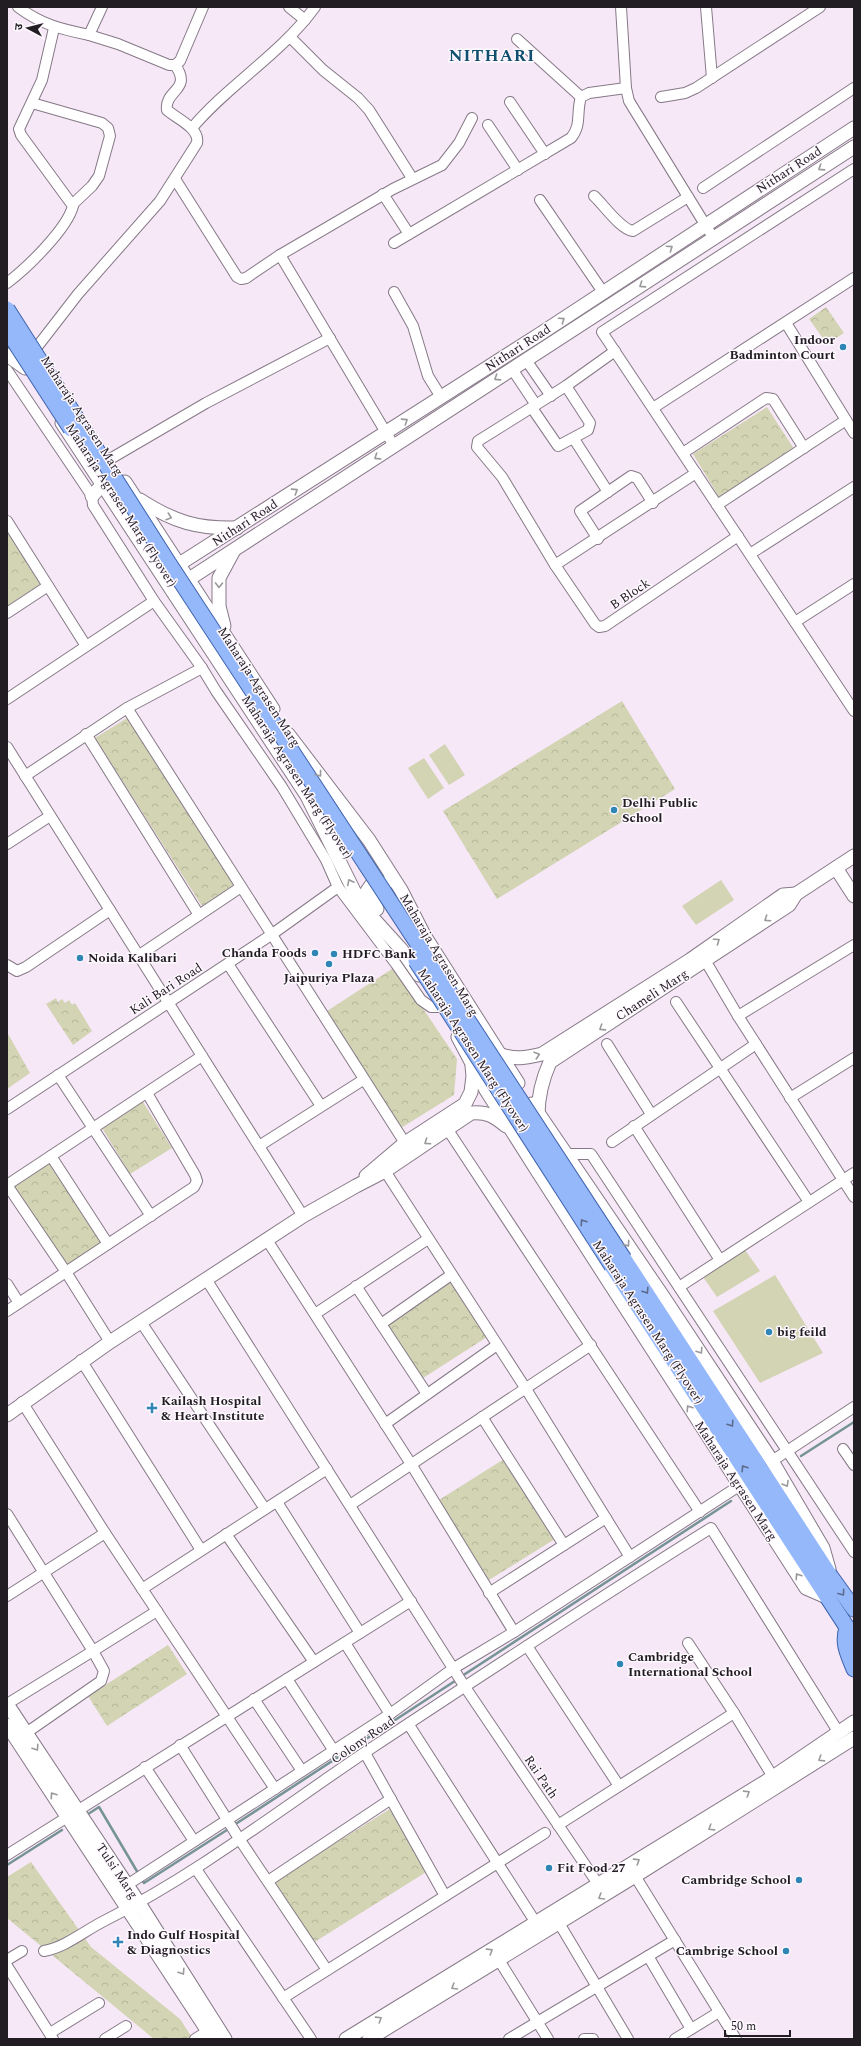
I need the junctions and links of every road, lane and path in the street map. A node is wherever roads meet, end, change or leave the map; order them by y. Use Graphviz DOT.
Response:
graph roads {
  1 [pos="18,7"];
  2 [pos="102,7"];
  3 [pos="203,7"];
  4 [pos="289,7"];
  5 [pos="315,7"];
  6 [pos="621,7"];
  7 [pos="706,7"];
  8 [pos="820,7"];
  9 [pos="306,20"];
  10 [pos="54,28"];
  11 [pos="90,36"];
  12 [pos="290,37"];
  13 [pos="517,39"];
  14 [pos="175,65"];
  15 [pos="712,78"];
  16 [pos="626,88"];
  17 [pos="854,88"];
  18 [pos="581,97"];
  19 [pos="661,97"];
  20 [pos="510,102"];
  21 [pos="32,104"];
  22 [pos="472,118"];
  23 [pos="488,125"];
  24 [pos="192,128"];
  25 [pos="854,128"];
  26 [pos="854,147"];
  27 [pos="545,154"];
  28 [pos="854,169"];
  29 [pos="518,170"];
  30 [pos="412,178"];
  31 [pos="175,180"];
  32 [pos="703,188"];
  33 [pos="383,194"];
  34 [pos="594,196"];
  35 [pos="688,197"];
  36 [pos="540,200"];
  37 [pos="73,204"];
  38 [pos="705,225"];
  39 [pos="409,234"];
  40 [pos="714,238"];
  41 [pos="394,243"];
  42 [pos="280,255"];
  43 [pos="854,278"];
  44 [pos="7,283"];
  45 [pos="394,292"];
  46 [pos="603,292"];
  47 [pos="7,299"];
  48 [pos="7,309"];
  49 [pos="786,323"];
  50 [pos="7,330"];
  51 [pos="540,334"];
  52 [pos="330,338"];
  53 [pos="7,344"];
  54 [pos="548,346"];
  55 [pos="37,347"];
  56 [pos="615,351"];
  57 [pos="7,355"];
  58 [pos="526,360"];
  59 [pos="25,368"];
  60 [pos="512,369"];
  61 [pos="7,370"];
  62 [pos="566,386"];
  63 [pos="551,396"];
  64 [pos="441,397"];
  65 [pos="534,406"];
  66 [pos="653,408"];
  67 [pos="846,420"];
  68 [pos="386,433"];
  69 [pos="854,433"];
  70 [pos="574,439"];
  71 [pos="394,446"];
  72 [pos="804,448"];
  73 [pos="683,453"];
  74 [pos="110,460"];
  75 [pos="696,473"];
  76 [pos="103,484"];
  77 [pos="854,487"];
  78 [pos="608,492"];
  79 [pos="92,496"];
  80 [pos="136,497"];
  81 [pos="653,503"];
  82 [pos="718,505"];
  83 [pos="7,521"];
  84 [pos="238,528"];
  85 [pos="738,536"];
  86 [pos="598,539"];
  87 [pos="233,550"];
  88 [pos="750,554"];
  89 [pos="180,565"];
  90 [pos="555,565"];
  91 [pos="161,575"];
  92 [pos="189,579"];
  93 [pos="854,584"];
  94 [pos="48,586"];
  95 [pos="171,590"];
  96 [pos="154,602"];
  97 [pos="7,613"];
  98 [pos="795,622"];
  99 [pos="228,638"];
  100 [pos="86,646"];
  101 [pos="202,668"];
  102 [pos="7,699"];
  103 [pos="127,708"];
  104 [pos="854,711"];
  105 [pos="86,734"];
  106 [pos="7,748"];
  107 [pos="25,776"];
  108 [pos="336,797"];
  109 [pos="315,814"];
  110 [pos="50,816"];
  111 [pos="7,844"];
  112 [pos="852,861"];
  113 [pos="836,868"];
  114 [pos="241,887"];
  115 [pos="338,887"];
  116 [pos="854,896"];
  117 [pos="110,910"];
  118 [pos="200,915"];
  119 [pos="271,935"];
  120 [pos="424,935"];
  121 [pos="391,939"];
  122 [pos="854,945"];
  123 [pos="138,956"];
  124 [pos="702,957"];
  125 [pos="228,964"];
  126 [pos="7,965"];
  127 [pos="676,1002"];
  128 [pos="168,1003"];
  129 [pos="441,1007"];
  130 [pos="738,1016"];
  131 [pos="607,1044"];
  132 [pos="756,1044"];
  133 [pos="499,1054"];
  134 [pos="202,1056"];
  135 [pos="854,1058"];
  136 [pos="471,1062"];
  137 [pos="720,1068"];
  138 [pos="58,1075"];
  139 [pos="363,1080"];
  140 [pos="147,1093"];
  141 [pos="790,1098"];
  142 [pos="321,1106"];
  143 [pos="7,1109"];
  144 [pos="652,1114"];
  145 [pos="538,1115"];
  146 [pos="444,1124"];
  147 [pos="634,1126"];
  148 [pos="93,1128"];
  149 [pos="514,1134"];
  150 [pos="612,1142"];
  151 [pos="405,1143"];
  152 [pos="259,1146"];
  153 [pos="565,1154"];
  154 [pos="51,1156"];
  155 [pos="385,1171"];
  156 [pos="538,1172"];
  157 [pos="854,1173"];
  158 [pos="843,1180"];
  159 [pos="7,1185"];
  160 [pos="356,1186"];
  161 [pos="854,1197"];
  162 [pos="809,1202"];
  163 [pos="151,1216"];
  164 [pos="303,1216"];
  165 [pos="428,1239"];
  166 [pos="267,1240"];
  167 [pos="108,1244"];
  168 [pos="720,1260"];
  169 [pos="66,1272"];
  170 [pos="451,1275"];
  171 [pos="206,1279"];
  172 [pos="7,1284"];
  173 [pos="356,1286"];
  174 [pos="679,1287"];
  175 [pos="19,1303"];
  176 [pos="7,1311"];
  177 [pos="315,1314"];
  178 [pos="141,1322"];
  179 [pos="381,1324"];
  180 [pos="110,1342"];
  181 [pos="497,1345"];
  182 [pos="591,1345"];
  183 [pos="81,1360"];
  184 [pos="526,1389"];
  185 [pos="427,1394"];
  186 [pos="22,1402"];
  187 [pos="854,1407"];
  188 [pos="7,1411"];
  189 [pos="7,1415"];
  190 [pos="482,1417"];
  191 [pos="385,1424"];
  192 [pos="843,1449"];
  193 [pos="788,1450"];
  194 [pos="772,1461"];
  195 [pos="411,1464"];
  196 [pos="854,1465"];
  197 [pos="327,1469"];
  198 [pos="739,1486"];
  199 [pos="276,1502"];
  200 [pos="350,1505"];
  201 [pos="265,1510"];
  202 [pos="700,1512"];
  203 [pos="7,1514"];
  204 [pos="606,1518"];
  205 [pos="105,1533"];
  206 [pos="226,1534"];
  207 [pos="795,1534"];
  208 [pos="564,1545"];
  209 [pos="202,1550"];
  210 [pos="854,1552"];
  211 [pos="630,1557"];
  212 [pos="43,1573"];
  213 [pos="831,1577"];
  214 [pos="142,1588"];
  215 [pos="489,1593"];
  216 [pos="7,1596"];
  217 [pos="829,1598"];
  218 [pos="411,1601"];
  219 [pos="854,1609"];
  220 [pos="156,1611"];
  221 [pos="514,1632"];
  222 [pos="360,1633"];
  223 [pos="851,1633"];
  224 [pos="344,1643"];
  225 [pos="688,1644"];
  226 [pos="527,1646"];
  227 [pos="92,1651"];
  228 [pos="314,1662"];
  229 [pos="454,1668"];
  230 [pos="854,1669"];
  231 [pos="287,1678"];
  232 [pos="463,1683"];
  233 [pos="254,1699"];
  234 [pos="7,1704"];
  235 [pos="390,1714"];
  236 [pos="734,1714"];
  237 [pos="226,1716"];
  238 [pos="854,1722"];
  239 [pos="409,1725"];
  240 [pos="7,1726"];
  241 [pos="26,1733"];
  242 [pos="839,1733"];
  243 [pos="854,1738"];
  244 [pos="180,1745"];
  245 [pos="334,1751"];
  246 [pos="364,1753"];
  247 [pos="145,1767"];
  248 [pos="302,1771"];
  249 [pos="773,1777"];
  250 [pos="619,1786"];
  251 [pos="275,1789"];
  252 [pos="391,1799"];
  253 [pos="72,1813"];
  254 [pos="228,1821"];
  255 [pos="558,1825"];
  256 [pos="545,1833"];
  257 [pos="239,1838"];
  258 [pos="194,1841"];
  259 [pos="7,1855"];
  260 [pos="497,1863"];
  261 [pos="196,1869"];
  262 [pos="635,1876"];
  263 [pos="268,1881"];
  264 [pos="130,1882"];
  265 [pos="598,1884"];
  266 [pos="445,1896"];
  267 [pos="134,1906"];
  268 [pos="559,1922"];
  269 [pos="536,1923"];
  270 [pos="675,1940"];
  271 [pos="22,1951"];
  272 [pos="44,1951"];
  273 [pos="648,1956"];
  274 [pos="7,1960"];
  275 [pos="499,1960"];
  276 [pos="7,1966"];
  277 [pos="327,1970"];
  278 [pos="596,1987"];
  279 [pos="283,1998"];
  280 [pos="99,2003"];
  281 [pos="720,2012"];
  282 [pos="538,2022"];
  283 [pos="126,2026"];
  284 [pos="691,2029"];
  285 [pos="210,2035"];
  286 [pos="51,2036"];
  287 [pos="734,2038"];
  288 [pos="105,2039"];
  289 [pos="195,2039"];
  290 [pos="225,2039"];
  291 [pos="311,2039"];
  292 [pos="346,2039"];
  293 [pos="369,2039"];
  294 [pos="509,2039"];
  295 [pos="548,2039"];
  296 [pos="584,2039"];
  297 [pos="593,2039"];
  298 [pos="628,2039"];
  299 [pos="675,2039"];
  1 -- 10 [label="street"];
  2 -- 11 [label="street"];
  3 -- 14 [label="street"];
  4 -- 9 [label="street"];
  5 -- 9 [label="street"];
  6 -- 16 [label="street"];
  7 -- 15 [label="street"];
  8 -- 15 [label="street"];
  9 -- 12 [label="street"];
  10 -- 11 [label="street"];
  10 -- 21 [label="street"];
  11 -- 14 [label="street"];
  12 -- 24 [label="street"];
  12 -- 30 [label="street"];
  13 -- 18 [label="street"];
  14 -- 24 [label="street"];
  15 -- 19 [label="street"];
  16 -- 18 [label="street"];
  16 -- 35 [label="street"];
  17 -- 32 [label="street"];
  18 -- 27 [label="street"];
  20 -- 27 [label="street"];
  21 -- 37 [label="street"];
  21 -- 37 [label="street"];
  22 -- 30 [label="street"];
  23 -- 29 [label="street"];
  24 -- 31 [label="street"];
  25 -- 38 [label="street, Nithari Road"];
  26 -- 40 [label="street, one-way"];
  27 -- 29 [label="street"];
  28 -- 56 [label="street"];
  29 -- 39 [label="street"];
  30 -- 33 [label="street"];
  31 -- 42 [label="street"];
  31 -- 55 [label="street"];
  33 -- 39 [label="street"];
  33 -- 42 [label="street"];
  34 -- 35 [label="street"];
  35 -- 38 [label="street"];
  36 -- 46 [label="street"];
  37 -- 44 [label="street"];
  38 -- 40 [label="street"];
  46 -- 38 [label="street, Nithari Road, one-way"];
  39 -- 41 [label="street"];
  40 -- 54 [label="street, one-way"];
  42 -- 52 [label="street"];
  43 -- 49 [label="street"];
  45 -- 64 [label="street"];
  51 -- 46 [label="street, Nithari Road, one-way"];
  47 -- 55 [label="street, Maharaja Agrasen Marg"];
  48 -- 207 [label="main road, Maharaja Agrasen Marg (Flyover), one-way, bridge"];
  49 -- 66 [label="street"];
  49 -- 67 [label="street"];
  207 -- 50 [label="main road, Maharaja Agrasen Marg (Flyover), one-way, bridge"];
  51 -- 54 [label="street"];
  51 -- 64 [label="street, Nithari Road"];
  52 -- 68 [label="street"];
  52 -- 74 [label="street"];
  53 -- 59 [label="street, Maharaja Agrasen Marg"];
  54 -- 58 [label="street"];
  55 -- 74 [label="street, Maharaja Agrasen Marg"];
  56 -- 62 [label="street, B Block"];
  56 -- 66 [label="street"];
  57 -- 59 [label="street"];
  58 -- 60 [label="street"];
  58 -- 63 [label="street"];
  59 -- 76 [label="street, Maharaja Agrasen Marg"];
  60 -- 65 [label="street"];
  60 -- 71 [label="street, one-way"];
  61 -- 79 [label="street"];
  62 -- 63 [label="street, B Block"];
  62 -- 70 [label="street"];
  63 -- 65 [label="street, B Block"];
  68 -- 64 [label="street, Nithari Road, one-way"];
  65 -- 70 [label="street"];
  65 -- 90 [label="street, B Block"];
  66 -- 73 [label="street"];
  67 -- 69 [label="street"];
  67 -- 72 [label="street"];
  68 -- 71 [label="street"];
  84 -- 68 [label="street, Nithari Road, one-way"];
  70 -- 78 [label="street"];
  71 -- 87 [label="street, one-way"];
  72 -- 73 [label="street"];
  72 -- 82 [label="street"];
  73 -- 75 [label="street"];
  74 -- 80 [label="street, Maharaja Agrasen Marg"];
  75 -- 81 [label="street"];
  75 -- 82 [label="street"];
  76 -- 79 [label="street"];
  76 -- 91 [label="street, Maharaja Agrasen Marg"];
  77 -- 88 [label="street"];
  78 -- 81 [label="street"];
  78 -- 86 [label="street"];
  79 -- 96 [label="street"];
  80 -- 84 [label="street, one-way"];
  80 -- 89 [label="street, Maharaja Agrasen Marg"];
  81 -- 86 [label="street"];
  82 -- 85 [label="street"];
  83 -- 94 [label="street"];
  84 -- 89 [label="street, Nithari Road"];
  85 -- 88 [label="street"];
  85 -- 90 [label="street, B Block"];
  86 -- 90 [label="street"];
  87 -- 92 [label="street"];
  87 -- 99 [label="street, one-way"];
  88 -- 98 [label="street"];
  89 -- 91 [label="street, Nithari Road"];
  89 -- 92 [label="street, Maharaja Agrasen Marg"];
  91 -- 95 [label="street, Maharaja Agrasen Marg"];
  92 -- 95 [label="street"];
  92 -- 99 [label="street, Maharaja Agrasen Marg"];
  93 -- 98 [label="street"];
  94 -- 97 [label="street"];
  94 -- 100 [label="street"];
  95 -- 109 [label="street, Maharaja Agrasen Marg"];
  96 -- 100 [label="street"];
  96 -- 101 [label="street"];
  98 -- 104 [label="street"];
  99 -- 108 [label="street, Maharaja Agrasen Marg, one-way"];
  100 -- 102 [label="street"];
  101 -- 103 [label="street"];
  101 -- 115 [label="street"];
  103 -- 105 [label="street"];
  103 -- 114 [label="street"];
  105 -- 107 [label="street"];
  105 -- 118 [label="street"];
  106 -- 107 [label="street"];
  107 -- 110 [label="street"];
  108 -- 109 [label="street"];
  108 -- 120 [label="street, Maharaja Agrasen Marg"];
  121 -- 109 [label="street, Maharaja Agrasen Marg, one-way"];
  110 -- 111 [label="street"];
  110 -- 117 [label="street"];
  112 -- 113 [label="street, Chameli Marg"];
  113 -- 116 [label="street"];
  113 -- 124 [label="street, Chameli Marg"];
  114 -- 118 [label="street"];
  114 -- 119 [label="street"];
  115 -- 119 [label="street, Kali Bari Road"];
  115 -- 129 [label="street"];
  117 -- 123 [label="street"];
  117 -- 126 [label="street"];
  118 -- 123 [label="street"];
  119 -- 125 [label="street, Kali Bari Road"];
  119 -- 139 [label="street"];
  120 -- 121 [label="street"];
  120 -- 133 [label="street, Maharaja Agrasen Marg"];
  121 -- 129 [label="street, Maharaja Agrasen Marg"];
  122 -- 130 [label="street"];
  123 -- 128 [label="street"];
  124 -- 130 [label="street"];
  133 -- 124 [label="street, Chameli Marg, one-way"];
  124 -- 145 [label="street, Chameli Marg, one-way"];
  125 -- 128 [label="street, Kali Bari Road"];
  125 -- 142 [label="street"];
  127 -- 137 [label="street"];
  128 -- 134 [label="street"];
  128 -- 138 [label="street, Kali Bari Road"];
  129 -- 136 [label="street, Maharaja Agrasen Marg"];
  130 -- 132 [label="street"];
  131 -- 144 [label="street"];
  132 -- 137 [label="street"];
  132 -- 141 [label="street"];
  133 -- 145 [label="street, Maharaja Agrasen Marg"];
  134 -- 140 [label="street"];
  134 -- 152 [label="street"];
  135 -- 141 [label="street"];
  136 -- 146 [label="street"];
  136 -- 149 [label="street, Maharaja Agrasen Marg"];
  137 -- 144 [label="street"];
  137 -- 162 [label="street"];
  138 -- 143 [label="street, Kali Bari Road"];
  138 -- 148 [label="street"];
  139 -- 142 [label="street"];
  139 -- 151 [label="street"];
  140 -- 148 [label="street"];
  140 -- 163 [label="street"];
  141 -- 158 [label="street"];
  142 -- 152 [label="street"];
  144 -- 147 [label="street"];
  145 -- 153 [label="street, Maharaja Agrasen Marg"];
  146 -- 149 [label="street"];
  146 -- 151 [label="street"];
  146 -- 155 [label="street, one-way"];
  146 -- 182 [label="street"];
  147 -- 150 [label="street"];
  147 -- 168 [label="street"];
  148 -- 154 [label="street"];
  148 -- 163 [label="street"];
  149 -- 156 [label="street, Maharaja Agrasen Marg"];
  151 -- 160 [label="street"];
  152 -- 164 [label="street"];
  153 -- 156 [label="street"];
  153 -- 174 [label="street"];
  153 -- 194 [label="street, Maharaja Agrasen Marg, one-way"];
  154 -- 159 [label="street"];
  154 -- 167 [label="street"];
  155 -- 160 [label="street"];
  155 -- 165 [label="street"];
  198 -- 156 [label="street, Maharaja Agrasen Marg, one-way"];
  157 -- 158 [label="street"];
  158 -- 161 [label="street"];
  158 -- 162 [label="street"];
  159 -- 169 [label="street"];
  160 -- 164 [label="street"];
  162 -- 168 [label="street"];
  163 -- 167 [label="street"];
  164 -- 166 [label="street"];
  165 -- 170 [label="street"];
  165 -- 173 [label="street"];
  166 -- 171 [label="street"];
  166 -- 177 [label="street"];
  167 -- 169 [label="street"];
  168 -- 174 [label="street"];
  169 -- 175 [label="street"];
  169 -- 180 [label="street"];
  170 -- 179 [label="street"];
  170 -- 181 [label="street"];
  171 -- 178 [label="street"];
  171 -- 197 [label="street, Rai Path"];
  172 -- 175 [label="street"];
  173 -- 177 [label="street"];
  173 -- 179 [label="street"];
  174 -- 193 [label="street"];
  175 -- 176 [label="street"];
  177 -- 191 [label="street"];
  178 -- 180 [label="street"];
  178 -- 201 [label="street"];
  179 -- 185 [label="street"];
  180 -- 183 [label="street"];
  181 -- 184 [label="street"];
  181 -- 185 [label="street"];
  182 -- 184 [label="street"];
  182 -- 202 [label="street"];
  183 -- 186 [label="street"];
  183 -- 209 [label="street"];
  184 -- 190 [label="street"];
  184 -- 204 [label="street"];
  185 -- 191 [label="street"];
  186 -- 188 [label="street"];
  186 -- 189 [label="street"];
  186 -- 205 [label="street"];
  187 -- 193 [label="street"];
  190 -- 195 [label="street"];
  190 -- 208 [label="street"];
  191 -- 195 [label="street"];
  192 -- 196 [label="street"];
  193 -- 194 [label="street"];
  193 -- 210 [label="street"];
  194 -- 213 [label="street, Maharaja Agrasen Marg, one-way"];
  195 -- 200 [label="street"];
  195 -- 215 [label="street"];
  197 -- 199 [label="street"];
  197 -- 200 [label="street, Rai Path"];
  198 -- 202 [label="street"];
  217 -- 198 [label="street, Maharaja Agrasen Marg, one-way"];
  199 -- 201 [label="street"];
  199 -- 222 [label="street"];
  200 -- 218 [label="street, Rai Path"];
  201 -- 206 [label="street"];
  202 -- 211 [label="street"];
  203 -- 212 [label="street"];
  204 -- 208 [label="street"];
  204 -- 211 [label="street"];
  205 -- 212 [label="street"];
  205 -- 214 [label="street"];
  206 -- 209 [label="street"];
  206 -- 228 [label="street"];
  207 -- 213 [label="main road, Maharaja Agrasen Marg (Flyover)"];
  207 -- 217 [label="main road, Maharaja Agrasen Marg (Flyover)"];
  208 -- 215 [label="street"];
  209 -- 214 [label="street"];
  211 -- 221 [label="street"];
  212 -- 216 [label="street"];
  212 -- 227 [label="street"];
  213 -- 219 [label="main road, one-way"];
  214 -- 220 [label="street"];
  215 -- 221 [label="street"];
  217 -- 223 [label="main road, Maharaja Agrasen Marg (Flyover)"];
  218 -- 222 [label="street"];
  218 -- 229 [label="street, Rai Path"];
  220 -- 227 [label="street"];
  220 -- 237 [label="street"];
  221 -- 229 [label="street"];
  222 -- 224 [label="street"];
  223 -- 230 [label="main road"];
  224 -- 228 [label="street"];
  224 -- 235 [label="street"];
  225 -- 236 [label="street"];
  226 -- 232 [label="street"];
  226 -- 242 [label="street"];
  226 -- 250 [label="street"];
  227 -- 234 [label="street"];
  227 -- 241 [label="street"];
  228 -- 231 [label="street"];
  229 -- 232 [label="street, Rai Path"];
  229 -- 235 [label="street"];
  231 -- 233 [label="street"];
  231 -- 245 [label="street"];
  232 -- 239 [label="street"];
  232 -- 255 [label="street, Rai Path"];
  233 -- 237 [label="street"];
  233 -- 248 [label="street"];
  234 -- 241 [label="street, Tulsi Marg"];
  235 -- 245 [label="street"];
  236 -- 249 [label="street"];
  236 -- 250 [label="street"];
  237 -- 244 [label="street"];
  237 -- 251 [label="street"];
  238 -- 242 [label="street"];
  239 -- 246 [label="street, Colony Road"];
  239 -- 260 [label="street, Colony Road"];
  253 -- 240 [label="street, Tulsi Marg, one-way"];
  241 -- 253 [label="street, Tulsi Marg, one-way"];
  242 -- 249 [label="street"];
  243 -- 262 [label="street, one-way"];
  244 -- 247 [label="street"];
  244 -- 254 [label="street"];
  245 -- 248 [label="street"];
  246 -- 252 [label="street"];
  246 -- 257 [label="street, Colony Road"];
  247 -- 253 [label="street"];
  247 -- 258 [label="street"];
  248 -- 251 [label="street"];
  265 -- 249 [label="street, one-way"];
  250 -- 255 [label="street"];
  251 -- 254 [label="street"];
  252 -- 263 [label="street"];
  252 -- 266 [label="street"];
  253 -- 259 [label="street"];
  253 -- 264 [label="street, Tulsi Marg"];
  253 -- 267 [label="street, Tulsi Marg"];
  254 -- 257 [label="street"];
  254 -- 258 [label="street"];
  255 -- 265 [label="street, Rai Path"];
  256 -- 260 [label="street"];
  257 -- 261 [label="street, Colony Road"];
  257 -- 263 [label="street"];
  258 -- 264 [label="street"];
  260 -- 266 [label="street"];
  260 -- 269 [label="street, Colony Road"];
  261 -- 267 [label="street, Colony Road"];
  261 -- 279 [label="street"];
  262 -- 268 [label="street, one-way"];
  262 -- 270 [label="street"];
  263 -- 277 [label="street"];
  264 -- 267 [label="street, Tulsi Marg"];
  265 -- 269 [label="street"];
  266 -- 277 [label="street"];
  267 -- 272 [label="street, Colony Road"];
  267 -- 285 [label="street, Tulsi Marg"];
  267 -- 290 [label="street, Tulsi Marg, one-way"];
  268 -- 275 [label="street"];
  268 -- 278 [label="street"];
  292 -- 269 [label="street, one-way"];
  270 -- 273 [label="street"];
  270 -- 281 [label="street"];
  271 -- 274 [label="street"];
  273 -- 278 [label="street"];
  273 -- 284 [label="street"];
  275 -- 282 [label="street"];
  275 -- 293 [label="street, one-way"];
  276 -- 286 [label="street"];
  277 -- 279 [label="street"];
  278 -- 282 [label="street"];
  278 -- 298 [label="street"];
  279 -- 291 [label="street"];
  280 -- 286 [label="street"];
  281 -- 284 [label="street"];
  281 -- 287 [label="street"];
  282 -- 294 [label="street"];
  282 -- 295 [label="street"];
  283 -- 288 [label="street"];
  284 -- 299 [label="street"];
  285 -- 289 [label="street"];
  296 -- 297 [label="street"];
}
